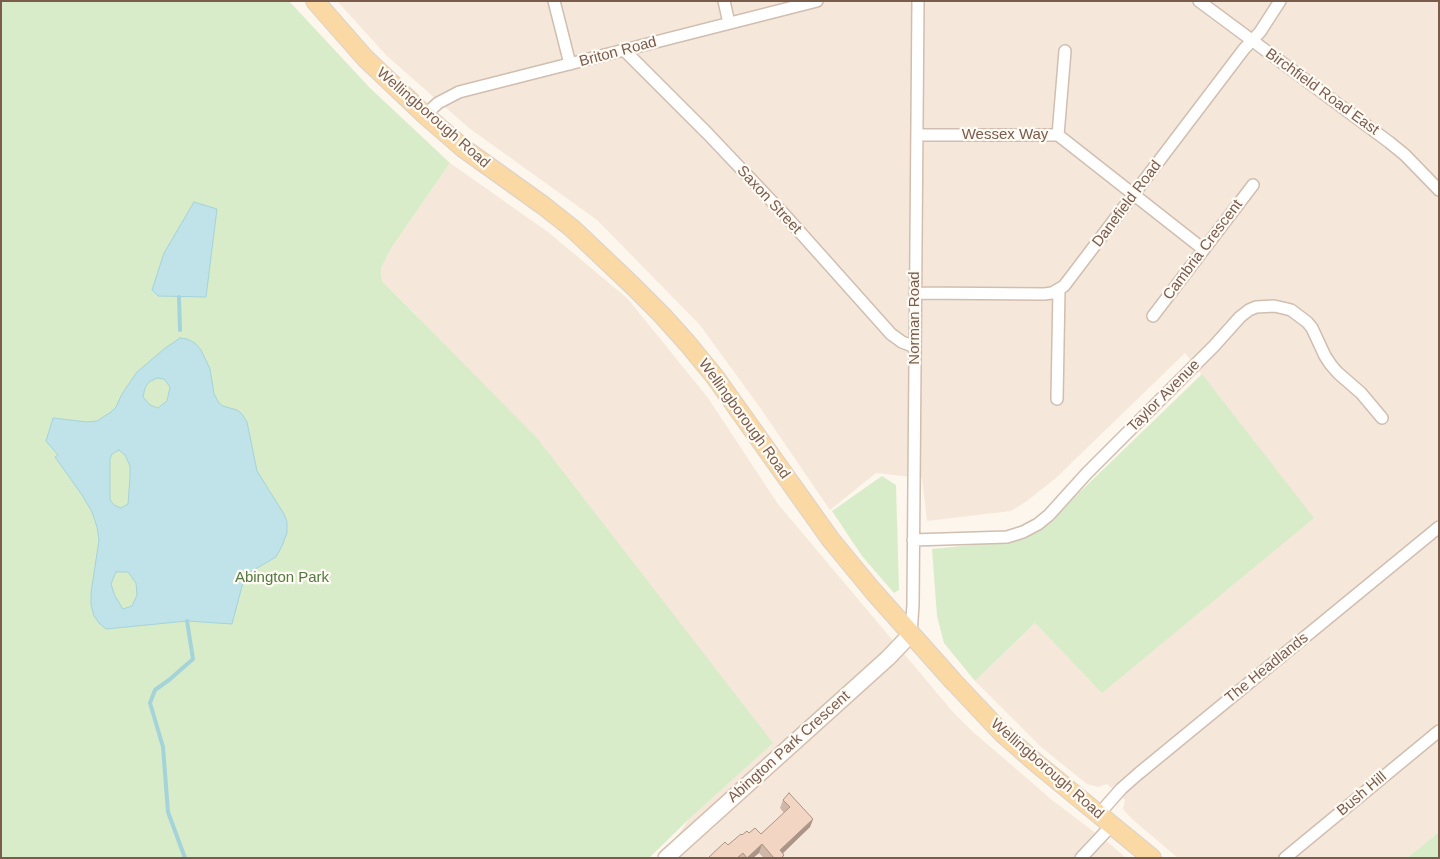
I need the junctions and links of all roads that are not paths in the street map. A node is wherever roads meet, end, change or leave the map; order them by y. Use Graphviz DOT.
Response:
graph roads {
  1 [pos="315,1"];
  2 [pos="554,1"];
  3 [pos="724,1"];
  4 [pos="817,1"];
  5 [pos="918,1"];
  6 [pos="1199,1"];
  7 [pos="1280,1"];
  8 [pos="730,24"];
  9 [pos="1252,41"];
  10 [pos="624,50"];
  11 [pos="1065,52"];
  12 [pos="570,64"];
  13 [pos="425,115"];
  14 [pos="1058,135"];
  15 [pos="917,136"];
  16 [pos="1253,185"];
  17 [pos="1439,190"];
  18 [pos="1134,196"];
  19 [pos="1204,250"];
  20 [pos="1059,290"];
  21 [pos="915,292"];
  22 [pos="1153,316"];
  23 [pos="915,347"];
  24 [pos="1057,399"];
  25 [pos="1382,418"];
  26 [pos="1439,527"];
  27 [pos="913,540"];
  28 [pos="911,634"];
  29 [pos="1439,731"];
  30 [pos="1105,819"];
  31 [pos="666,858"];
  32 [pos="1081,858"];
  33 [pos="1152,858"];
  34 [pos="1285,858"];
  1 -- 13 [label="main road, Wellingborough Road"];
  2 -- 12 [label="street"];
  3 -- 8 [label="street"];
  4 -- 8 [label="street, Briton Road"];
  5 -- 15 [label="street, Norman Road"];
  6 -- 9 [label="street, Birchfield Road East"];
  7 -- 9 [label="street, Danefield Road"];
  8 -- 10 [label="street, Briton Road"];
  9 -- 17 [label="street, Birchfield Road East"];
  9 -- 18 [label="street, Danefield Road"];
  10 -- 12 [label="street, Briton Road"];
  10 -- 23 [label="street, Saxon Street"];
  11 -- 14 [label="street"];
  12 -- 13 [label="street, Briton Road"];
  13 -- 28 [label="main road, Wellingborough Road"];
  14 -- 15 [label="street, Wessex Way"];
  14 -- 18 [label="street, Wessex Way"];
  15 -- 21 [label="street, Norman Road"];
  16 -- 19 [label="street, Cambria Crescent"];
  18 -- 19 [label="street, Wessex Way"];
  18 -- 20 [label="street, Danefield Road"];
  19 -- 22 [label="street, Cambria Crescent"];
  20 -- 21 [label="street"];
  20 -- 24 [label="street"];
  21 -- 23 [label="street, Norman Road"];
  23 -- 27 [label="street, Norman Road"];
  25 -- 27 [label="street, Taylor Avenue"];
  26 -- 30 [label="street, The Headlands"];
  27 -- 28 [label="street, Norman Road"];
  28 -- 30 [label="main road, Wellingborough Road"];
  28 -- 31 [label="street, Abington Park Crescent"];
  29 -- 34 [label="street, Bush Hill"];
  30 -- 32 [label="street, The Headlands"];
  30 -- 33 [label="main road, Wellingborough Road"];
}
